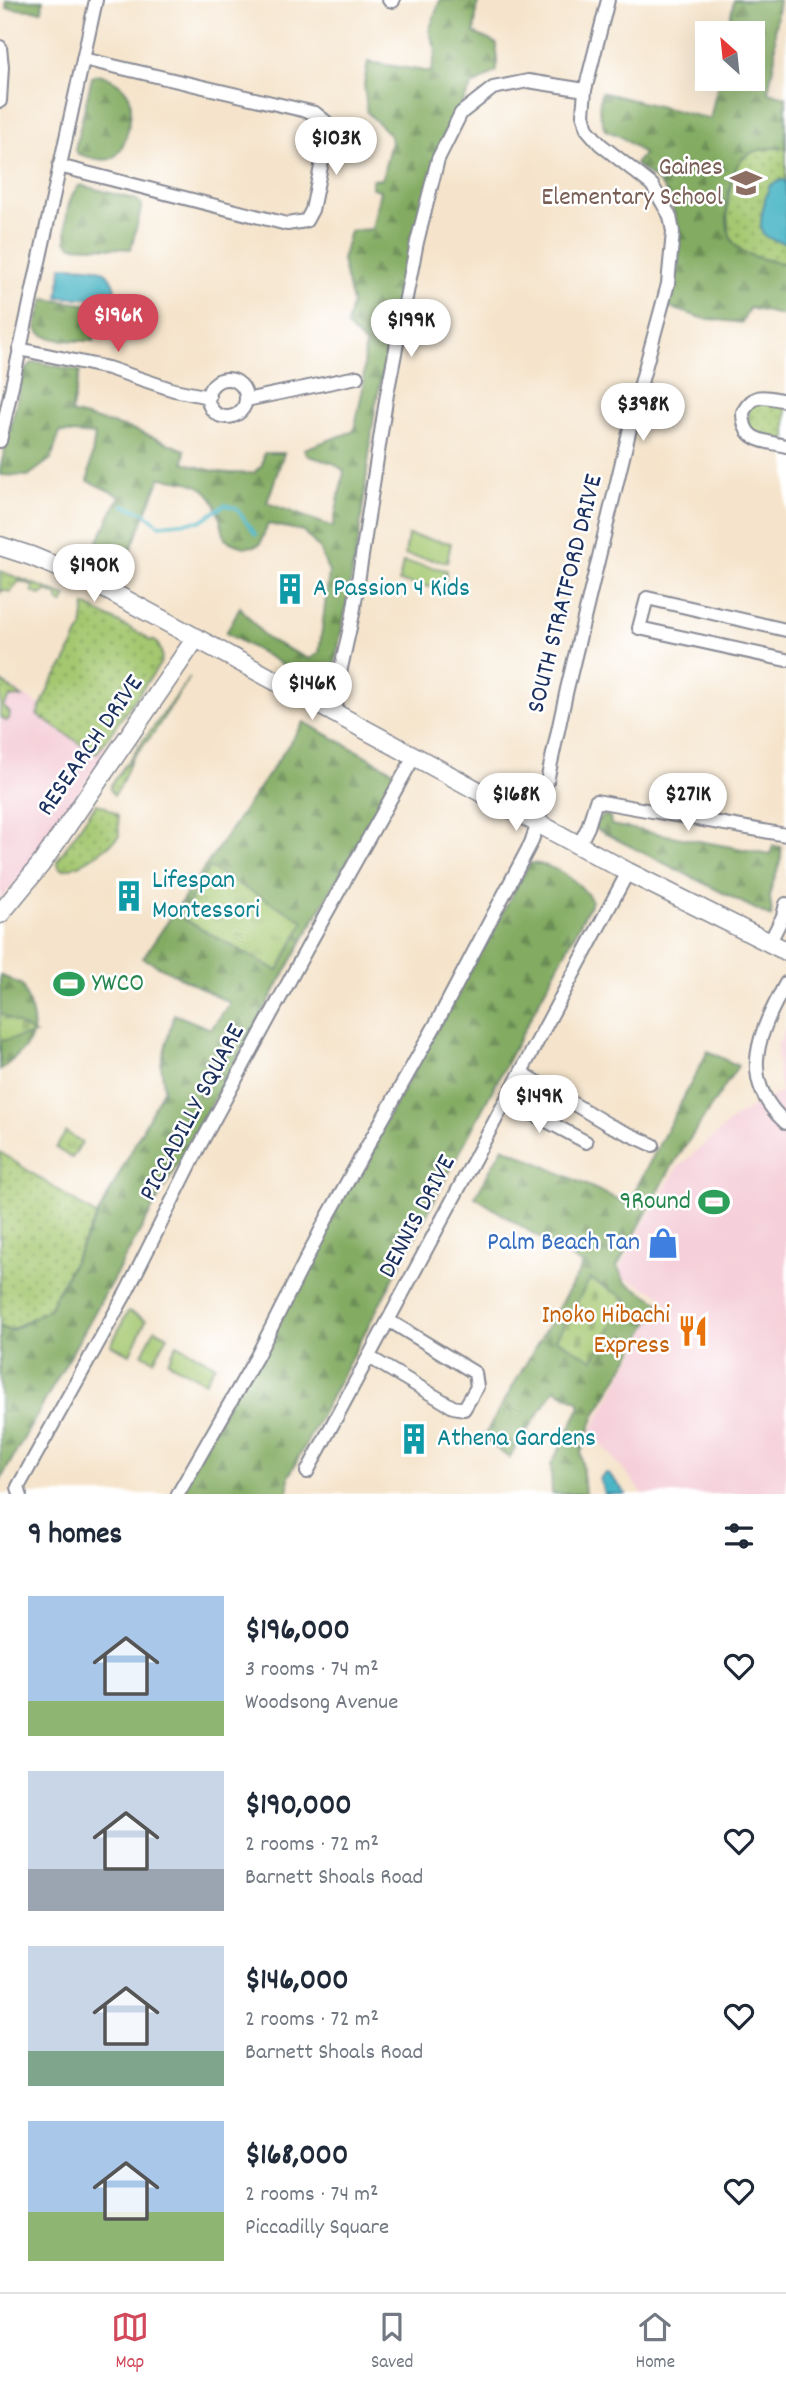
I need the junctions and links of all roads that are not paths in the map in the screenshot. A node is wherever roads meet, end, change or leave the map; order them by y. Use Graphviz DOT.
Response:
graph roads {
  1 [pos="96,0"];
  2 [pos="608,0"];
  3 [pos="0,47"];
  4 [pos="83,60"];
  5 [pos="585,90"];
  6 [pos="0,102"];
  7 [pos="59,166"];
  8 [pos="19,349"];
  9 [pos="357,377"];
  10 [pos="209,397"];
  11 [pos="246,400"];
  12 [pos="786,401"];
  13 [pos="0,441"];
  14 [pos="786,446"];
  15 [pos="0,546"];
  16 [pos="786,631"];
  17 [pos="197,638"];
  18 [pos="786,660"];
  19 [pos="335,713"];
  20 [pos="415,755"];
  21 [pos="538,823"];
  22 [pos="786,835"];
  23 [pos="579,845"];
  24 [pos="628,873"];
  25 [pos="786,904"];
  26 [pos="0,914"];
  27 [pos="770,942"];
  28 [pos="786,951"];
  29 [pos="786,983"];
  30 [pos="522,1073"];
  31 [pos="507,1100"];
  32 [pos="786,1123"];
  33 [pos="586,1142"];
  34 [pos="653,1145"];
  35 [pos="388,1320"];
  36 [pos="369,1357"];
  37 [pos="307,1472"];
  38 [pos="20,1494"];
  39 [pos="178,1494"];
  1 -- 4 [label="street"];
  2 -- 5 [label="street, SOUTH STRATFORD DRIVE"];
  3 -- 6 [label="street"];
  4 -- 7 [label="street"];
  4 -- 7 [label="street"];
  5 -- 19 [label="street"];
  5 -- 21 [label="street, SOUTH STRATFORD DRIVE"];
  7 -- 8 [label="street"];
  8 -- 10 [label="street"];
  8 -- 13 [label="street"];
  9 -- 11 [label="street"];
  10 -- 11 [label="street"];
  10 -- 11 [label="street"];
  12 -- 14 [label="street"];
  15 -- 17 [label="main road"];
  16 -- 18 [label="street"];
  17 -- 19 [label="main road"];
  17 -- 26 [label="main road, RESEARCH DRIVE"];
  19 -- 20 [label="main road"];
  20 -- 21 [label="main road"];
  20 -- 38 [label="street, PICCADILLY SQUARE"];
  21 -- 23 [label="main road"];
  21 -- 39 [label="street"];
  22 -- 23 [label="street"];
  23 -- 24 [label="main road"];
  24 -- 27 [label="main road"];
  24 -- 30 [label="street, DENNIS DRIVE"];
  25 -- 27 [label="street"];
  27 -- 28 [label="main road"];
  29 -- 32 [label="street"];
  30 -- 31 [label="street, DENNIS DRIVE"];
  30 -- 34 [label="street"];
  31 -- 33 [label="street"];
  31 -- 35 [label="street, DENNIS DRIVE"];
  35 -- 36 [label="street, DENNIS DRIVE"];
  35 -- 36 [label="street"];
  36 -- 37 [label="street, DENNIS DRIVE"];
}
